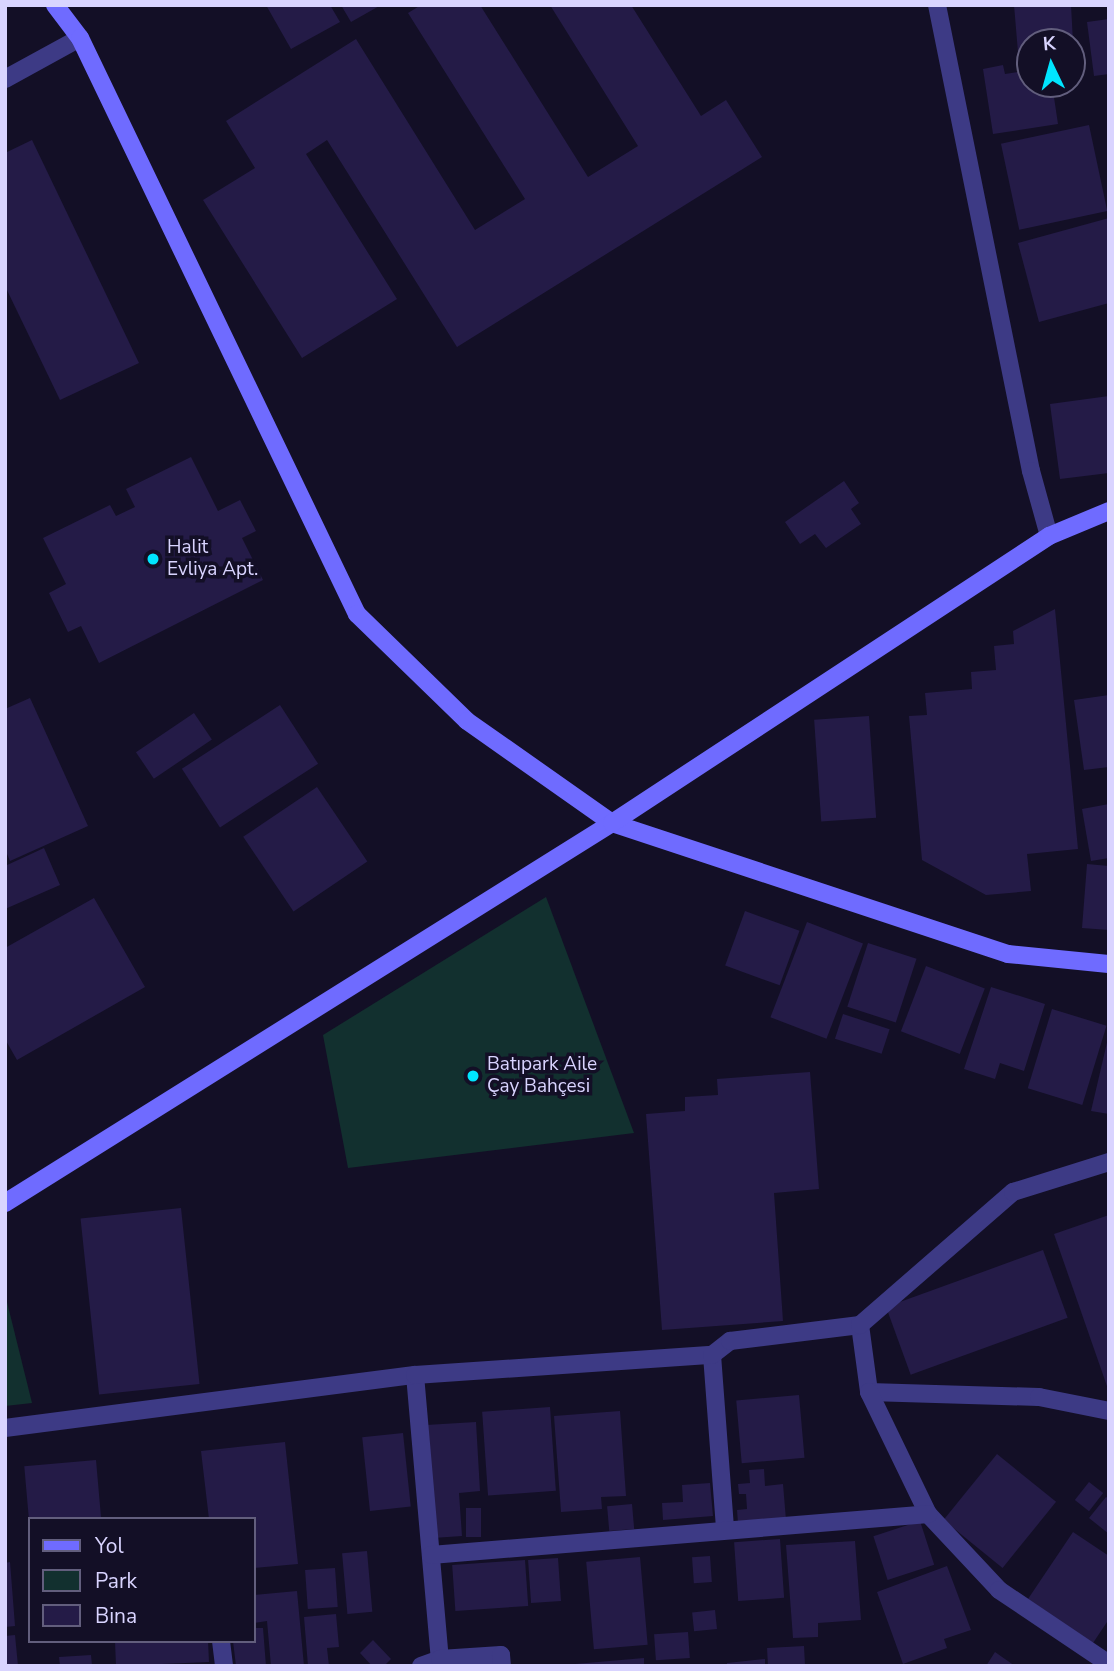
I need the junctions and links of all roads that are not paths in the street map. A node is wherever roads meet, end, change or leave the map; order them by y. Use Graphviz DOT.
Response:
graph roads {
  1 [pos="55,5"];
  2 [pos="937,5"];
  3 [pos="79,38"];
  4 [pos="5,79"];
  5 [pos="1109,511"];
  6 [pos="1049,536"];
  7 [pos="612,823"];
  8 [pos="1109,964"];
  9 [pos="1109,1162"];
  10 [pos="7,1199"];
  11 [pos="860,1325"];
  12 [pos="712,1354"];
  13 [pos="415,1375"];
  14 [pos="869,1392"];
  15 [pos="1109,1411"];
  16 [pos="5,1428"];
  17 [pos="928,1514"];
  18 [pos="725,1528"];
  19 [pos="431,1555"];
  20 [pos="221,1643"];
  21 [pos="440,1659"];
  22 [pos="1109,1664"];
  23 [pos="224,1666"];
  24 [pos="421,1666"];
  25 [pos="502,1666"];
  1 -- 3 [label="street"];
  2 -- 6 [label="street"];
  3 -- 4 [label="street"];
  3 -- 7 [label="street"];
  5 -- 6 [label="street"];
  6 -- 7 [label="street"];
  7 -- 8 [label="street"];
  7 -- 10 [label="street"];
  9 -- 11 [label="street"];
  11 -- 12 [label="street"];
  11 -- 14 [label="street"];
  12 -- 13 [label="street"];
  12 -- 18 [label="street"];
  13 -- 16 [label="street"];
  13 -- 19 [label="street"];
  14 -- 15 [label="street"];
  14 -- 17 [label="street"];
  17 -- 18 [label="street"];
  17 -- 22 [label="street"];
  18 -- 19 [label="street"];
  19 -- 21 [label="street"];
  20 -- 23 [label="street"];
  21 -- 24 [label="street"];
  21 -- 25 [label="street"];
}
